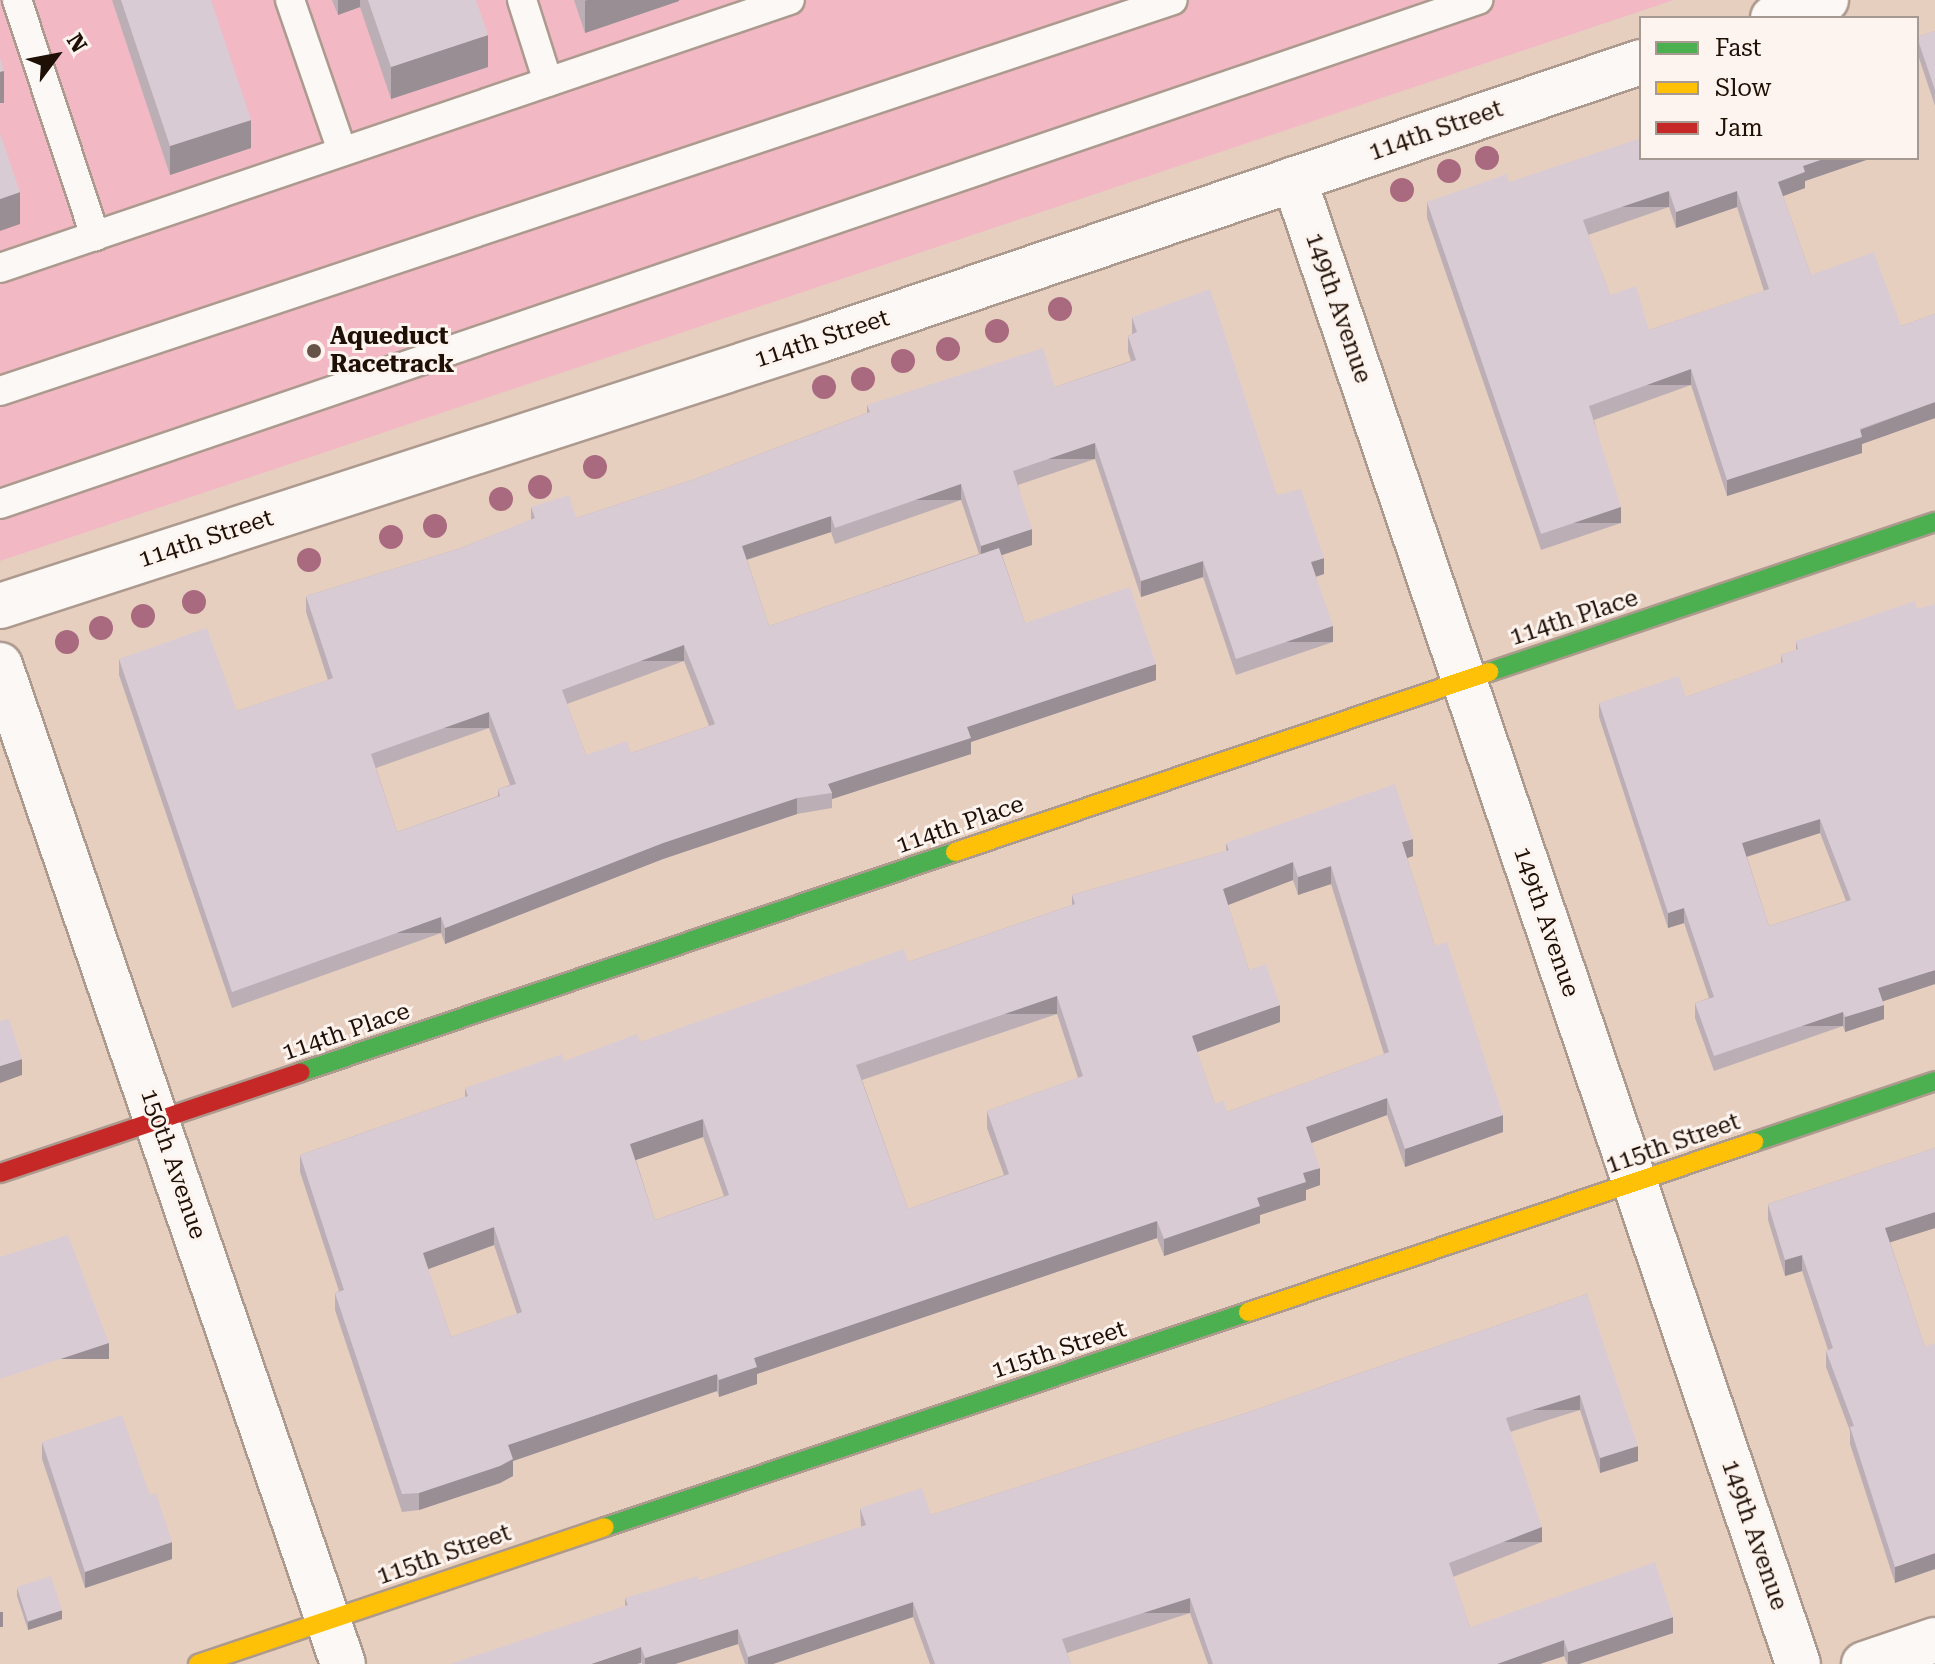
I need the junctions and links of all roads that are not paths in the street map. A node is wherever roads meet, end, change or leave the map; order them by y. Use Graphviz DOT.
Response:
graph roads {
  1 [pos="17,0"];
  2 [pos="290,0"];
  3 [pos="522,0"];
  4 [pos="790,0"];
  5 [pos="1173,0"];
  6 [pos="1478,0"];
  7 [pos="1826,0"];
  8 [pos="737,9"];
  9 [pos="1779,16"];
  10 [pos="1639,63"];
  11 [pos="548,82"];
  12 [pos="342,151"];
  13 [pos="1294,179"];
  14 [pos="95,236"];
  15 [pos="0,268"];
  16 [pos="0,391"];
  17 [pos="0,504"];
  18 [pos="1935,522"];
  19 [pos="0,606"];
  20 [pos="0,665"];
  21 [pos="1464,681"];
  22 [pos="1935,1081"];
  23 [pos="158,1120"];
  24 [pos="0,1173"];
  25 [pos="1634,1183"];
  26 [pos="328,1620"];
  27 [pos="1935,1640"];
  28 [pos="198,1664"];
  29 [pos="343,1664"];
  30 [pos="1798,1664"];
  31 [pos="1864,1664"];
  1 -- 14 [label="lane"];
  2 -- 12 [label="lane"];
  3 -- 11 [label="lane"];
  4 -- 8 [label="lane"];
  5 -- 16 [label="lane"];
  6 -- 17 [label="lane"];
  7 -- 9 [label="street"];
  8 -- 11 [label="lane"];
  10 -- 13 [label="street, 114th Street"];
  11 -- 12 [label="lane"];
  12 -- 14 [label="lane"];
  13 -- 19 [label="street, 114th Street"];
  13 -- 21 [label="street, 149th Avenue"];
  14 -- 15 [label="lane"];
  18 -- 21 [label="street, 114th Place"];
  20 -- 23 [label="street, 150th Avenue"];
  21 -- 23 [label="street, 114th Place"];
  21 -- 25 [label="street, 149th Avenue"];
  22 -- 25 [label="street, 115th Street"];
  23 -- 24 [label="street, 114th Place"];
  23 -- 26 [label="street, 150th Avenue"];
  25 -- 26 [label="street, 115th Street"];
  25 -- 30 [label="street, 149th Avenue"];
  26 -- 28 [label="street, 115th Street"];
  26 -- 29 [label="street, 150th Avenue"];
  27 -- 31 [label="street"];
}
